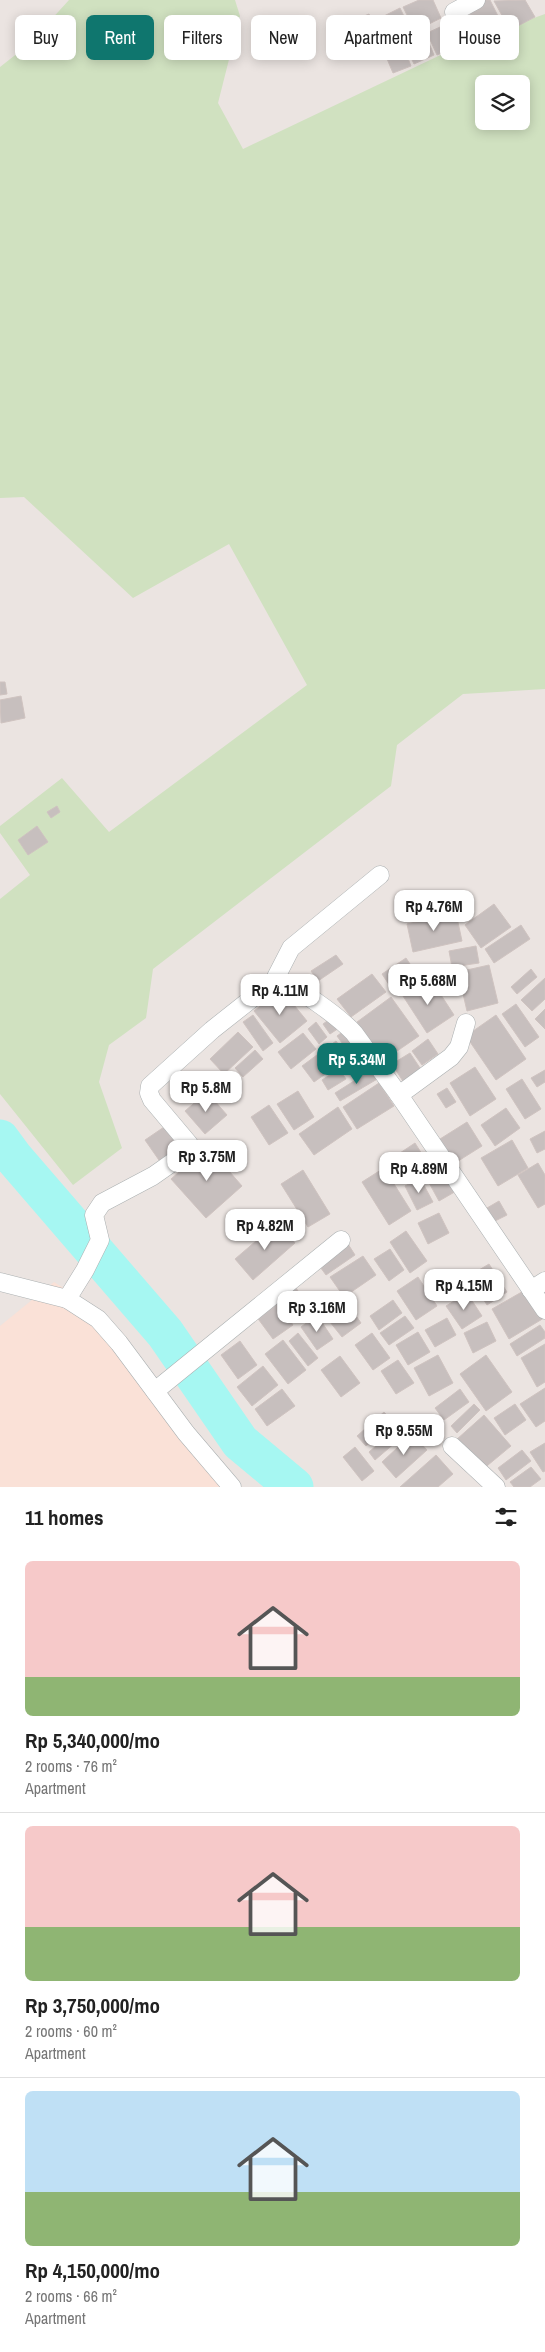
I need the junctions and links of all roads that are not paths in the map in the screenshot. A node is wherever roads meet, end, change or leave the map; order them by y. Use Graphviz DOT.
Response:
graph roads {
  1 [pos="476,0"];
  2 [pos="454,12"];
  3 [pos="380,875"];
  4 [pos="274,981"];
  5 [pos="466,1024"];
  6 [pos="399,1095"];
  7 [pos="341,1240"];
  8 [pos="0,1282"];
  9 [pos="538,1286"];
  10 [pos="67,1299"];
  11 [pos="545,1310"];
  12 [pos="155,1392"];
  13 [pos="452,1446"];
  14 [pos="232,1487"];
  15 [pos="496,1487"];
  1 -- 2 [label="street"];
  3 -- 4 [label="street"];
  4 -- 6 [label="street"];
  4 -- 10 [label="street"];
  5 -- 6 [label="street"];
  6 -- 9 [label="street"];
  7 -- 12 [label="street"];
  8 -- 10 [label="street"];
  9 -- 11 [label="street"];
  10 -- 12 [label="street"];
  12 -- 14 [label="street"];
  13 -- 15 [label="street"];
}
